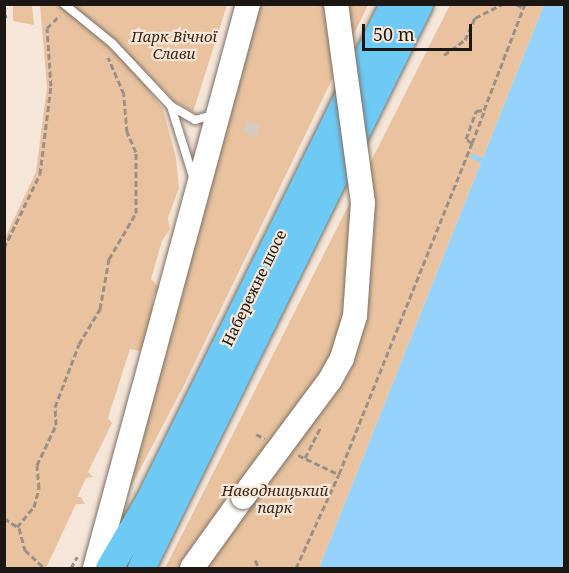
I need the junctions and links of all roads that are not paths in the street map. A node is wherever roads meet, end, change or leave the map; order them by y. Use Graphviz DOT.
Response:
graph roads {
  1 [pos="248,4"];
  2 [pos="336,4"];
  3 [pos="393,4"];
  4 [pos="419,4"];
  5 [pos="64,7"];
  6 [pos="171,106"];
  7 [pos="218,112"];
  8 [pos="197,188"];
  9 [pos="95,568"];
  10 [pos="109,568"];
  11 [pos="141,568"];
  12 [pos="192,568"];
  1 -- 7 [label="main road"];
  2 -- 12 [label="main road, bridge"];
  3 -- 10 [label="main road, Набережне шосе"];
  4 -- 11 [label="main road, Набережне шосе"];
  5 -- 6 [label="lane"];
  6 -- 7 [label="lane"];
  6 -- 8 [label="lane"];
  7 -- 8 [label="main road"];
  8 -- 9 [label="main road"];
}
